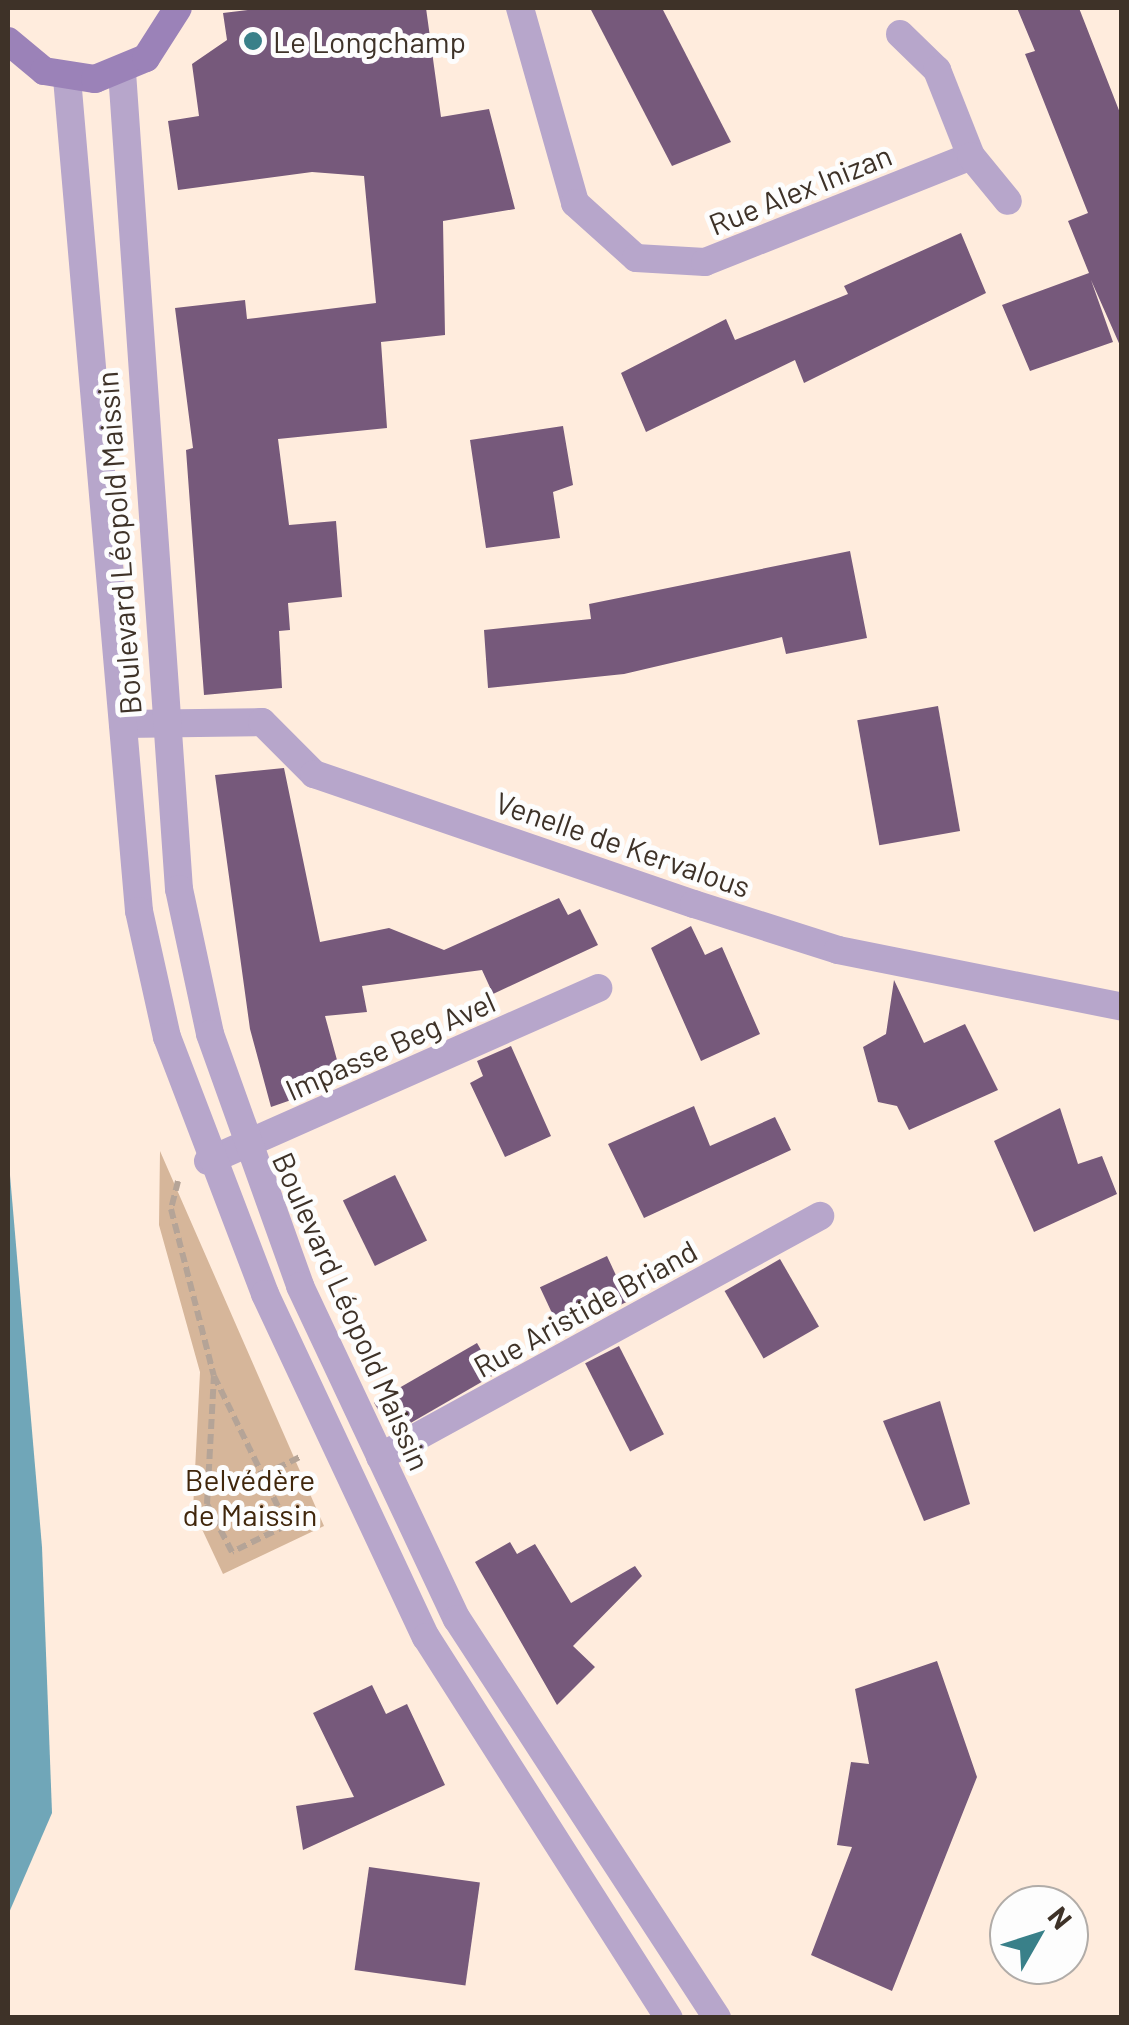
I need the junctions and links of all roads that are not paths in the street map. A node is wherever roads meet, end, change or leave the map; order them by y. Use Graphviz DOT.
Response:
graph roads {
  1 [pos="178,8"];
  2 [pos="520,8"];
  3 [pos="900,34"];
  4 [pos="8,41"];
  5 [pos="122,72"];
  6 [pos="67,78"];
  7 [pos="971,156"];
  8 [pos="1008,201"];
  9 [pos="164,720"];
  10 [pos="123,724"];
  11 [pos="598,988"];
  12 [pos="1122,1007"];
  13 [pos="244,1146"];
  14 [pos="197,1164"];
  15 [pos="820,1216"];
  16 [pos="380,1457"];
  17 [pos="669,2018"];
  18 [pos="716,2018"];
  1 -- 5 [label="main road"];
  2 -- 7 [label="street, Rue Alex Inizan"];
  3 -- 7 [label="street"];
  4 -- 6 [label="main road"];
  5 -- 6 [label="main road"];
  5 -- 9 [label="street, Boulevard Léopold Maissin"];
  6 -- 10 [label="street, Boulevard Léopold Maissin"];
  7 -- 8 [label="street"];
  9 -- 10 [label="street, Venelle de Kervalous"];
  9 -- 12 [label="street, Venelle de Kervalous"];
  9 -- 13 [label="street, Boulevard Léopold Maissin"];
  10 -- 14 [label="street, Boulevard Léopold Maissin"];
  11 -- 13 [label="street, Impasse Beg Avel"];
  13 -- 14 [label="street, Impasse Beg Avel"];
  13 -- 16 [label="street, Boulevard Léopold Maissin"];
  14 -- 17 [label="street, Boulevard Léopold Maissin"];
  15 -- 16 [label="street, Rue Aristide Briand"];
  16 -- 18 [label="street, Boulevard Léopold Maissin"];
}
